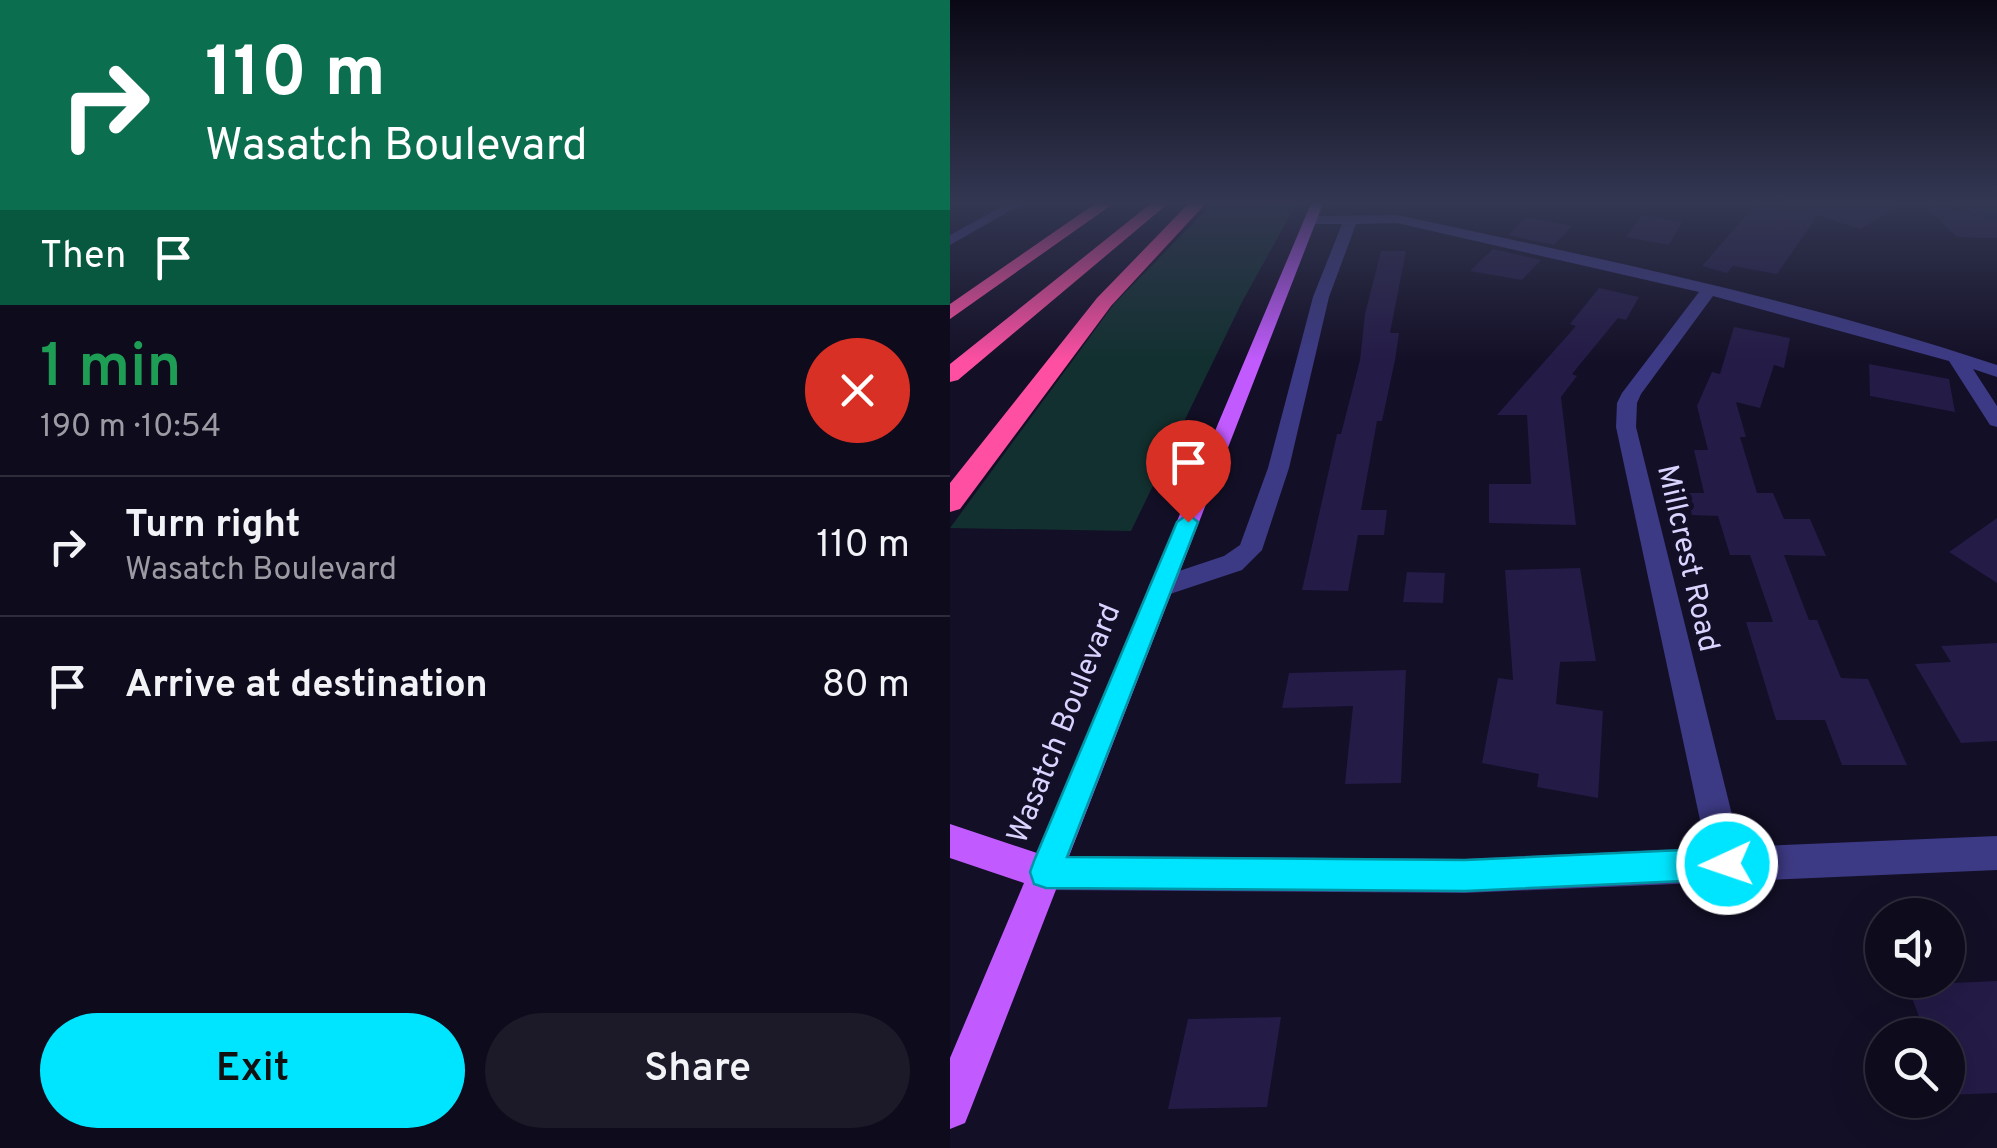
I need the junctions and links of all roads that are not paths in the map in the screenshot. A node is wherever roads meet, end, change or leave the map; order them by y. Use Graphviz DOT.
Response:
graph roads {
  1 [pos="1033,255"];
  2 [pos="1097,255"];
  3 [pos="1149,255"];
  4 [pos="1296,255"];
  5 [pos="1338,255"];
  6 [pos="1564,255"];
  7 [pos="1709,290"];
  8 [pos="950,313"];
  9 [pos="1956,357"];
  10 [pos="1997,372"];
  11 [pos="950,375"];
  12 [pos="1997,422"];
  13 [pos="950,502"];
  14 [pos="1161,587"];
  15 [pos="950,842"];
  16 [pos="1997,854"];
  17 [pos="1727,864"];
  18 [pos="1046,872"];
  19 [pos="950,1108"];
  1 -- 8 [label="highway"];
  2 -- 11 [label="highway"];
  3 -- 13 [label="highway"];
  4 -- 14 [label="main road, Wasatch Boulevard"];
  5 -- 14 [label="street"];
  6 -- 7 [label="street"];
  7 -- 9 [label="street"];
  7 -- 17 [label="street, Millcrest Road"];
  9 -- 10 [label="street"];
  9 -- 12 [label="street"];
  14 -- 18 [label="main road, Wasatch Boulevard"];
  15 -- 18 [label="main road"];
  16 -- 17 [label="street"];
  17 -- 18 [label="street"];
  18 -- 19 [label="main road, Wasatch Boulevard"];
}
